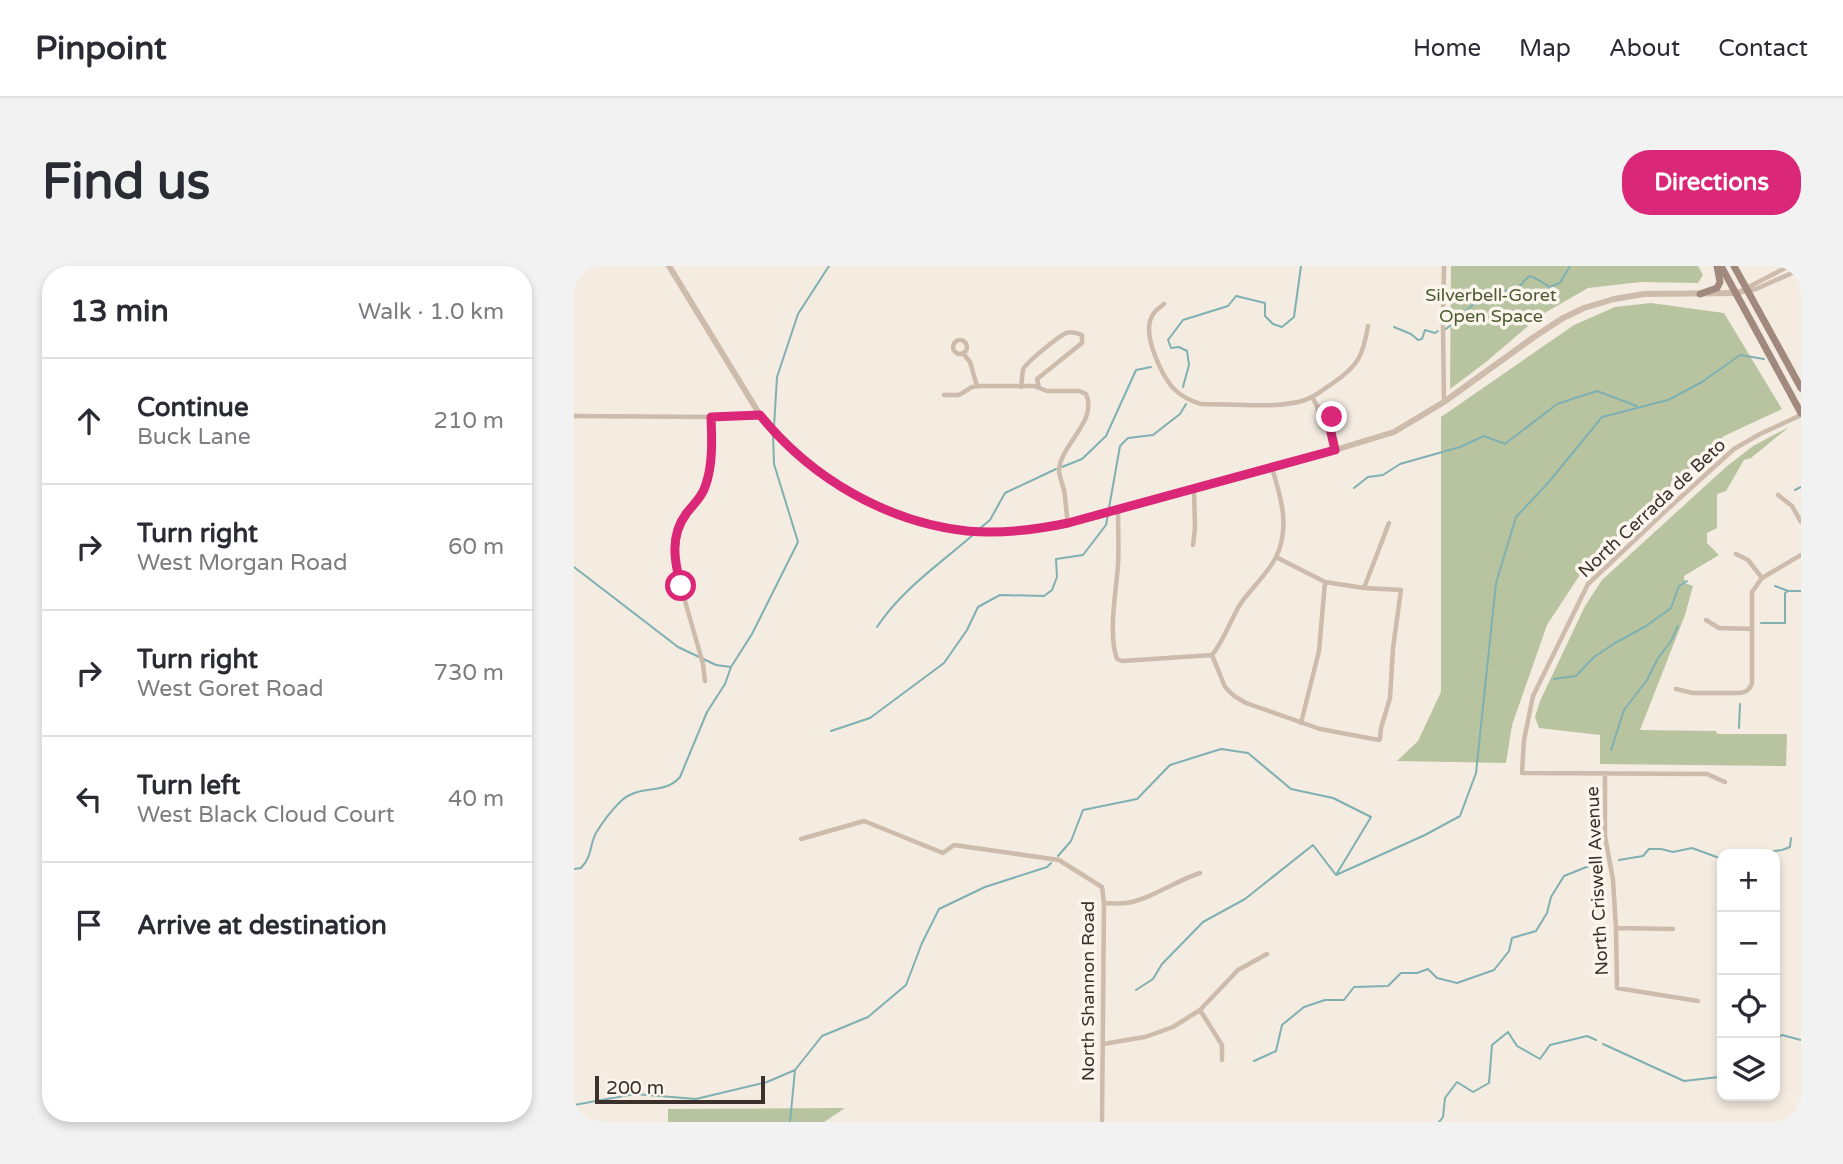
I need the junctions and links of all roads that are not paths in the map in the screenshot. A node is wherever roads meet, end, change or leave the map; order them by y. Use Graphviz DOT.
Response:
graph roads {
  1 [pos="669,266"];
  2 [pos="1444,266"];
  3 [pos="1719,266"];
  4 [pos="1734,266"];
  5 [pos="1788,266"];
  6 [pos="1800,269"];
  7 [pos="1747,289"];
  8 [pos="1736,293"];
  9 [pos="1699,294"];
  10 [pos="1164,304"];
  11 [pos="1368,326"];
  12 [pos="963,353"];
  13 [pos="977,386"];
  14 [pos="1021,387"];
  15 [pos="1039,388"];
  16 [pos="1801,388"];
  17 [pos="944,395"];
  18 [pos="1312,397"];
  19 [pos="1444,402"];
  20 [pos="1317,406"];
  21 [pos="1801,414"];
  22 [pos="760,415"];
  23 [pos="1328,415"];
  24 [pos="574,416"];
  25 [pos="711,417"];
  26 [pos="1320,421"];
  27 [pos="1330,428"];
  28 [pos="1335,450"];
  29 [pos="1272,468"];
  30 [pos="1194,490"];
  31 [pos="1778,495"];
  32 [pos="1118,510"];
  33 [pos="1801,522"];
  34 [pos="1068,523"];
  35 [pos="1389,523"];
  36 [pos="1193,545"];
  37 [pos="1736,554"];
  38 [pos="1801,555"];
  39 [pos="1276,557"];
  40 [pos="1762,578"];
  41 [pos="1325,582"];
  42 [pos="1364,588"];
  43 [pos="1706,620"];
  44 [pos="1752,629"];
  45 [pos="1212,655"];
  46 [pos="705,681"];
  47 [pos="1676,689"];
  48 [pos="1301,723"];
  49 [pos="1605,773"];
  50 [pos="1725,782"];
  51 [pos="801,839"];
  52 [pos="1200,873"];
  53 [pos="1104,903"];
  54 [pos="1616,928"];
  55 [pos="1673,929"];
  56 [pos="1267,954"];
  57 [pos="1698,1002"];
  58 [pos="1200,1010"];
  59 [pos="1102,1044"];
  60 [pos="1222,1060"];
  61 [pos="1102,1122"];
  1 -- 22 [label="street"];
  2 -- 19 [label="street"];
  3 -- 8 [label="main road"];
  3 -- 9 [label="main road"];
  4 -- 7 [label="main road"];
  5 -- 7 [label="street"];
  6 -- 7 [label="street"];
  7 -- 8 [label="street"];
  7 -- 16 [label="main road"];
  8 -- 9 [label="street"];
  8 -- 21 [label="main road"];
  9 -- 19 [label="street"];
  10 -- 18 [label="street"];
  11 -- 18 [label="street"];
  12 -- 13 [label="street"];
  13 -- 14 [label="street"];
  13 -- 17 [label="street"];
  14 -- 15 [label="street"];
  14 -- 15 [label="street"];
  15 -- 34 [label="street"];
  18 -- 20 [label="street"];
  19 -- 28 [label="street"];
  20 -- 23 [label="street"];
  20 -- 26 [label="street"];
  21 -- 49 [label="street, North Cerrada de Beto"];
  22 -- 25 [label="street"];
  22 -- 34 [label="street"];
  23 -- 26 [label="street"];
  23 -- 27 [label="street"];
  24 -- 25 [label="street"];
  25 -- 46 [label="street"];
  26 -- 27 [label="street"];
  27 -- 28 [label="street"];
  28 -- 29 [label="street"];
  29 -- 30 [label="street"];
  29 -- 39 [label="street"];
  30 -- 32 [label="street"];
  30 -- 36 [label="street"];
  31 -- 33 [label="street"];
  32 -- 34 [label="street"];
  32 -- 45 [label="street"];
  35 -- 42 [label="street"];
  37 -- 40 [label="street"];
  38 -- 40 [label="street"];
  39 -- 41 [label="street"];
  39 -- 45 [label="street"];
  40 -- 44 [label="street"];
  41 -- 42 [label="street"];
  41 -- 48 [label="street"];
  42 -- 48 [label="street"];
  43 -- 44 [label="street"];
  44 -- 47 [label="street"];
  45 -- 48 [label="street"];
  49 -- 50 [label="street"];
  49 -- 54 [label="street, North Criswell Avenue"];
  51 -- 53 [label="street, North Shannon Road"];
  52 -- 53 [label="street"];
  53 -- 59 [label="street, North Shannon Road"];
  54 -- 55 [label="street"];
  54 -- 57 [label="street, North Criswell Avenue"];
  56 -- 58 [label="street"];
  58 -- 59 [label="street"];
  58 -- 60 [label="street"];
  59 -- 61 [label="street, North Shannon Road"];
}
